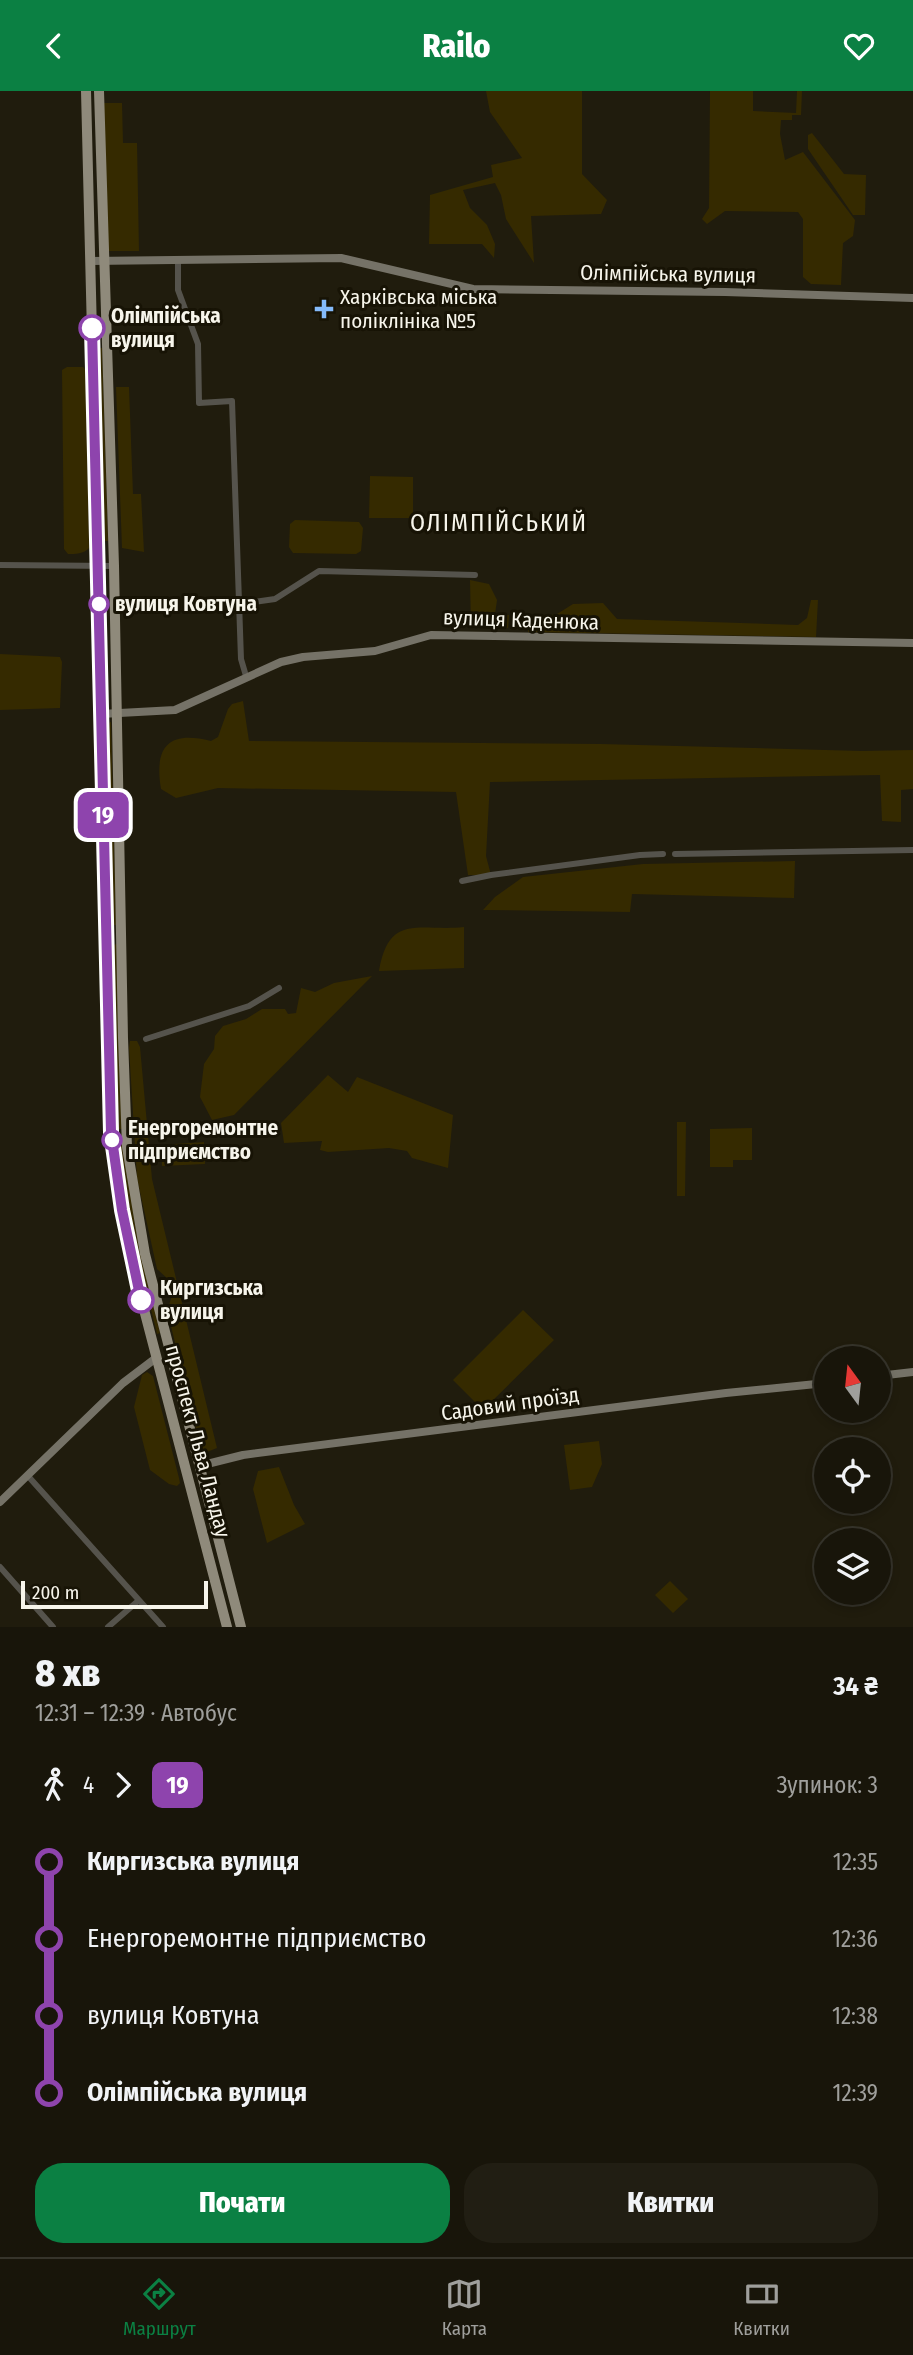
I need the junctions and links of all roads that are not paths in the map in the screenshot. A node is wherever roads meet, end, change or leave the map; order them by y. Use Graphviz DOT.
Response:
graph roads {
  1 [pos="86,91"];
  2 [pos="99,91"];
  3 [pos="105,260"];
  4 [pos="178,260"];
  5 [pos="91,261"];
  6 [pos="105,283"];
  7 [pos="91,284"];
  8 [pos="913,298"];
  9 [pos="0,565"];
  10 [pos="114,566"];
  11 [pos="98,567"];
  12 [pos="475,575"];
  13 [pos="240,604"];
  14 [pos="913,643"];
  15 [pos="246,676"];
  16 [pos="101,714"];
  17 [pos="117,714"];
  18 [pos="913,850"];
  19 [pos="663,854"];
  20 [pos="675,854"];
  21 [pos="462,881"];
  22 [pos="122,934"];
  23 [pos="106,935"];
  24 [pos="279,988"];
  25 [pos="146,1039"];
  26 [pos="171,1354"];
  27 [pos="156,1358"];
  28 [pos="913,1372"];
  29 [pos="891,1375"];
  30 [pos="814,1384"];
  31 [pos="188,1421"];
  32 [pos="175,1425"];
  33 [pos="199,1466"];
  34 [pos="28,1476"];
  35 [pos="0,1501"];
  36 [pos="0,1567"];
  37 [pos="138,1601"];
  38 [pos="53,1627"];
  39 [pos="108,1627"];
  40 [pos="163,1627"];
  41 [pos="227,1627"];
  42 [pos="240,1627"];
  1 -- 5 [label="main road, проспект Льва Ландау"];
  2 -- 3 [label="main road, проспект Льва Ландау"];
  3 -- 4 [label="street, Олімпійська вулиця"];
  3 -- 5 [label="street, Олімпійська вулиця"];
  3 -- 6 [label="main road, проспект Льва Ландау"];
  4 -- 8 [label="street, Олімпійська вулиця"];
  4 -- 13 [label="street"];
  5 -- 7 [label="main road, проспект Льва Ландау"];
  6 -- 7 [label="main road"];
  6 -- 10 [label="main road, проспект Льва Ландау"];
  7 -- 11 [label="main road, проспект Льва Ландау"];
  9 -- 11 [label="street"];
  10 -- 11 [label="street"];
  10 -- 17 [label="main road, проспект Льва Ландау"];
  11 -- 16 [label="main road, проспект Льва Ландау"];
  12 -- 13 [label="street"];
  13 -- 15 [label="street"];
  14 -- 15 [label="street, вулиця Каденюка"];
  15 -- 17 [label="street, вулиця Каденюка"];
  16 -- 17 [label="street, вулиця Каденюка"];
  16 -- 23 [label="main road, проспект Льва Ландау"];
  17 -- 22 [label="main road, проспект Льва Ландау"];
  18 -- 20 [label="street"];
  19 -- 21 [label="street"];
  22 -- 23 [label="main road"];
  22 -- 26 [label="main road, проспект Льва Ландау"];
  23 -- 27 [label="main road, проспект Льва Ландау"];
  24 -- 25 [label="street"];
  26 -- 27 [label="main road"];
  26 -- 31 [label="main road, проспект Льва Ландау"];
  27 -- 32 [label="main road, проспект Льва Ландау"];
  27 -- 34 [label="street"];
  28 -- 29 [label="street"];
  30 -- 33 [label="street, Садовий проїзд"];
  31 -- 32 [label="main road"];
  31 -- 33 [label="main road, проспект Льва Ландау"];
  32 -- 41 [label="main road, проспект Льва Ландау"];
  33 -- 42 [label="main road, проспект Льва Ландау"];
  34 -- 35 [label="street"];
  34 -- 37 [label="street"];
  36 -- 38 [label="street"];
  37 -- 39 [label="street"];
  37 -- 40 [label="street"];
}
